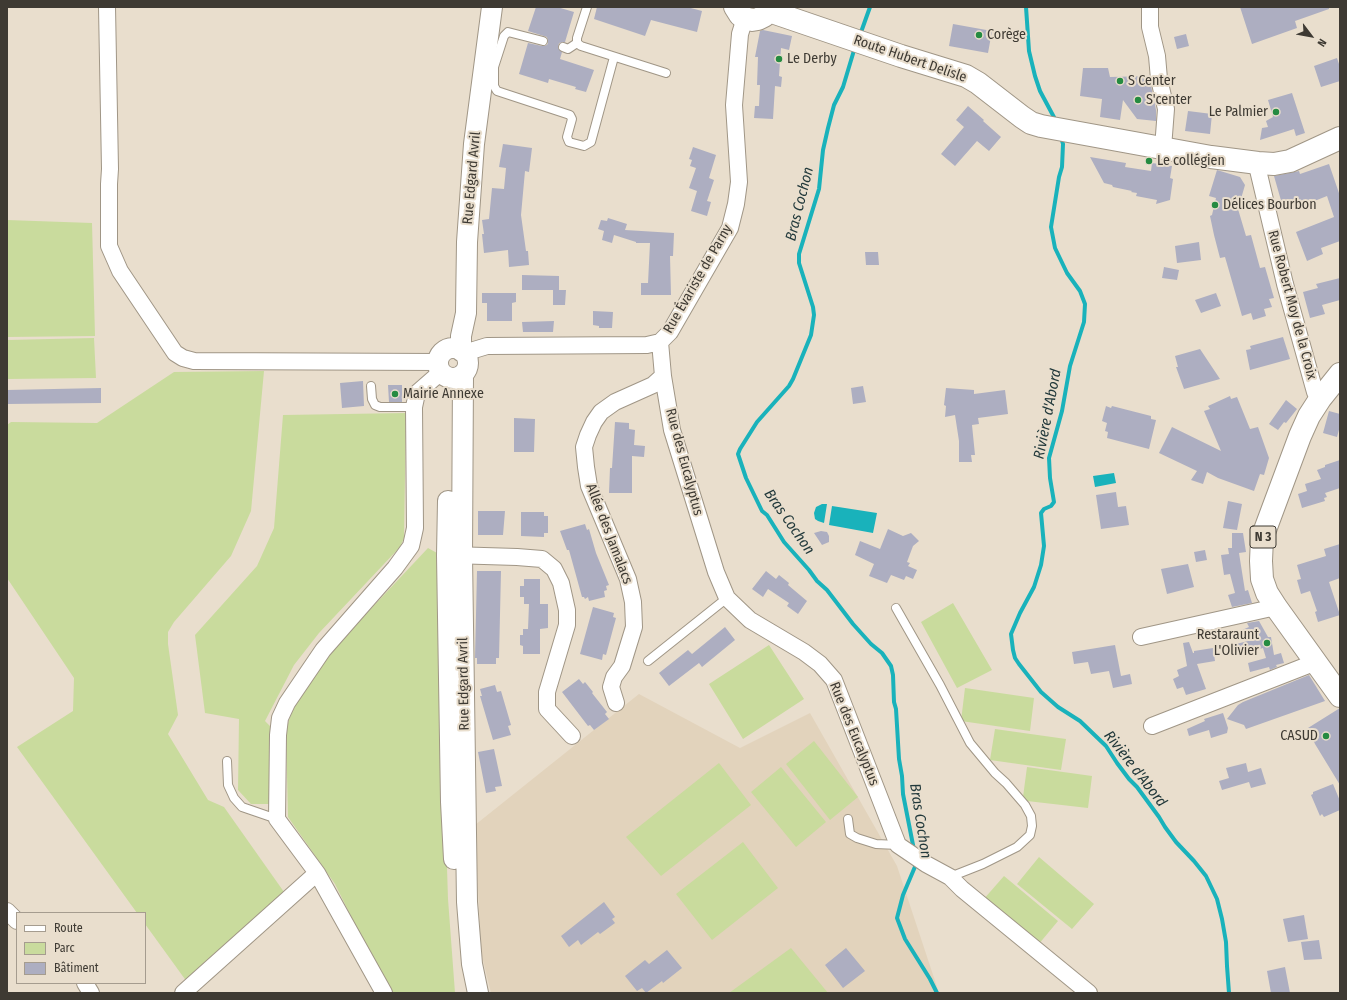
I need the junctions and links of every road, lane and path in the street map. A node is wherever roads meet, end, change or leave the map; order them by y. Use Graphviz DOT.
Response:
graph roads {
  1 [pos="106,7"];
  2 [pos="481,7"];
  3 [pos="492,7"];
  4 [pos="587,7"];
  5 [pos="1150,7"];
  6 [pos="770,9"];
  7 [pos="740,13"];
  8 [pos="543,42"];
  9 [pos="577,44"];
  10 [pos="563,47"];
  11 [pos="614,57"];
  12 [pos="666,73"];
  13 [pos="1340,138"];
  14 [pos="1164,148"];
  15 [pos="1258,163"];
  16 [pos="660,342"];
  17 [pos="454,363"];
  18 [pos="1340,374"];
  19 [pos="663,376"];
  20 [pos="371,386"];
  21 [pos="1320,399"];
  22 [pos="414,407"];
  23 [pos="454,556"];
  24 [pos="727,598"];
  25 [pos="1276,607"];
  26 [pos="896,608"];
  27 [pos="1141,637"];
  28 [pos="648,661"];
  29 [pos="1316,662"];
  30 [pos="1340,696"];
  31 [pos="616,703"];
  32 [pos="1152,726"];
  33 [pos="572,736"];
  34 [pos="227,761"];
  35 [pos="277,819"];
  36 [pos="848,819"];
  37 [pos="904,849"];
  38 [pos="317,874"];
  39 [pos="950,877"];
  40 [pos="7,911"];
  41 [pos="16,920"];
  42 [pos="86,984"];
  43 [pos="91,993"];
  44 [pos="184,993"];
  45 [pos="384,993"];
  46 [pos="466,993"];
  47 [pos="478,993"];
  48 [pos="1089,993"];
  1 -- 17 [label="street"];
  2 -- 17 [label="street, Rue Edgard Avril"];
  3 -- 17 [label="street, Rue Edgard Avril"];
  4 -- 9 [label="lane"];
  5 -- 14 [label="street"];
  6 -- 7 [label="main road, Route Hubert Delisle"];
  6 -- 14 [label="main road, Route Hubert Delisle"];
  7 -- 16 [label="street, Rue Évariste de Parny"];
  8 -- 11 [label="lane"];
  9 -- 10 [label="lane"];
  9 -- 11 [label="lane"];
  11 -- 12 [label="lane"];
  13 -- 15 [label="main road"];
  14 -- 15 [label="main road"];
  15 -- 21 [label="street, Rue Robert Moy de la Croix"];
  16 -- 17 [label="street, Rue Évariste de Parny"];
  16 -- 19 [label="street, Rue des Eucalyptus"];
  17 -- 22 [label="street"];
  17 -- 23 [label="street, Rue Edgard Avril"];
  18 -- 21 [label="main road, N 3"];
  19 -- 24 [label="street, Rue des Eucalyptus"];
  19 -- 31 [label="street, Allée des Jamalacs"];
  20 -- 22 [label="lane"];
  21 -- 25 [label="main road, N 3"];
  22 -- 35 [label="street"];
  23 -- 33 [label="street"];
  23 -- 46 [label="street, Rue Edgard Avril"];
  23 -- 47 [label="street, Rue Edgard Avril"];
  24 -- 28 [label="lane"];
  24 -- 37 [label="street, Rue des Eucalyptus"];
  25 -- 27 [label="street"];
  25 -- 29 [label="main road, N 3"];
  26 -- 39 [label="lane"];
  29 -- 30 [label="main road, N 3"];
  29 -- 32 [label="street"];
  34 -- 35 [label="lane"];
  35 -- 38 [label="street"];
  36 -- 37 [label="lane"];
  37 -- 39 [label="street"];
  38 -- 44 [label="street"];
  38 -- 45 [label="street"];
  39 -- 48 [label="street"];
  40 -- 41 [label="street"];
  42 -- 43 [label="street"];
}
